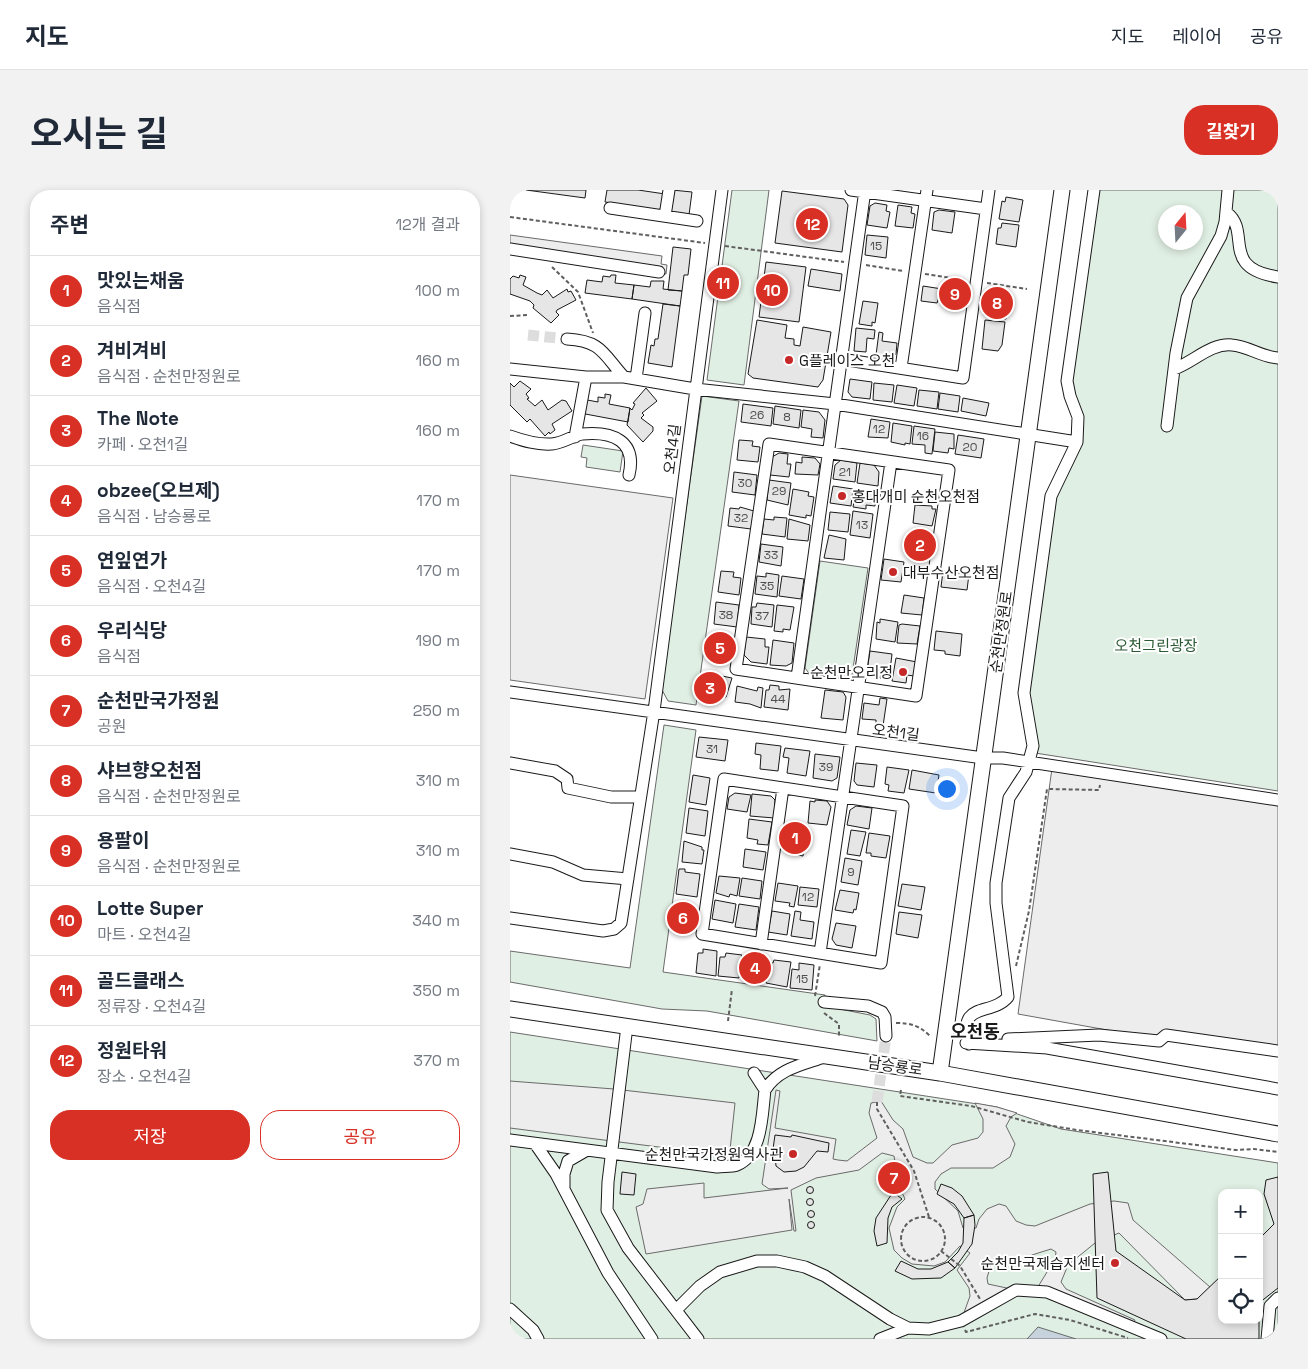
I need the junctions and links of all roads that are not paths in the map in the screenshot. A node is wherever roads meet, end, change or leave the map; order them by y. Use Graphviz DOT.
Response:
graph roads {
  1 [pos="669,190"];
  2 [pos="722,190"];
  3 [pos="851,190"];
  4 [pos="989,190"];
  5 [pos="1062,190"];
  6 [pos="1094,190"];
  7 [pos="1228,190"];
  8 [pos="864,191"];
  9 [pos="927,195"];
  10 [pos="610,208"];
  11 [pos="986,209"];
  12 [pos="1227,213"];
  13 [pos="666,216"];
  14 [pos="697,221"];
  15 [pos="510,249"];
  16 [pos="659,272"];
  17 [pos="1278,277"];
  18 [pos="645,313"];
  19 [pos="567,339"];
  20 [pos="1278,358"];
  21 [pos="841,359"];
  22 [pos="901,368"];
  23 [pos="1174,368"];
  24 [pos="510,370"];
  25 [pos="586,377"];
  26 [pos="624,377"];
  27 [pos="636,379"];
  28 [pos="695,389"];
  29 [pos="835,404"];
  30 [pos="1167,426"];
  31 [pos="510,436"];
  32 [pos="575,436"];
  33 [pos="1029,436"];
  34 [pos="1077,442"];
  35 [pos="828,453"];
  36 [pos="891,462"];
  37 [pos="629,476"];
  38 [pos="798,678"];
  39 [pos="859,687"];
  40 [pos="510,692"];
  41 [pos="654,711"];
  42 [pos="851,741"];
  43 [pos="984,758"];
  44 [pos="1030,762"];
  45 [pos="510,763"];
  46 [pos="783,788"];
  47 [pos="640,797"];
  48 [pos="843,797"];
  49 [pos="1278,800"];
  50 [pos="510,854"];
  51 [pos="628,879"];
  52 [pos="510,918"];
  53 [pos="761,944"];
  54 [pos="820,953"];
  55 [pos="824,1002"];
  56 [pos="510,1009"];
  57 [pos="627,1026"];
  58 [pos="886,1036"];
  59 [pos="984,1044"];
  60 [pos="1278,1051"];
  61 [pos="826,1056"];
  62 [pos="754,1072"];
  63 [pos="940,1073"];
  64 [pos="1278,1089"];
  65 [pos="765,1090"];
  66 [pos="1278,1134"];
  67 [pos="510,1140"];
  68 [pos="536,1145"];
  69 [pos="587,1150"];
  70 [pos="612,1152"];
  71 [pos="564,1188"];
  72 [pos="1278,1298"];
  73 [pos="510,1309"];
  74 [pos="676,1310"];
  75 [pos="908,1328"];
  76 [pos="921,1334"];
  77 [pos="538,1339"];
  78 [pos="652,1339"];
  79 [pos="698,1339"];
  80 [pos="880,1339"];
  81 [pos="1161,1339"];
  82 [pos="1267,1339"];
  1 -- 13 [label="street"];
  2 -- 28 [label="street, 오천4길"];
  3 -- 8 [label="street"];
  4 -- 11 [label="street"];
  5 -- 33 [label="main road, 순천만정원로"];
  6 -- 34 [label="street"];
  7 -- 12 [label="street"];
  8 -- 9 [label="street"];
  8 -- 21 [label="street"];
  9 -- 11 [label="street"];
  9 -- 22 [label="street"];
  10 -- 13 [label="street"];
  11 -- 22 [label="street"];
  12 -- 17 [label="street"];
  12 -- 23 [label="street"];
  13 -- 14 [label="street"];
  15 -- 16 [label="street"];
  18 -- 27 [label="street"];
  19 -- 26 [label="street"];
  20 -- 23 [label="street"];
  21 -- 22 [label="street"];
  21 -- 29 [label="street"];
  23 -- 30 [label="street"];
  24 -- 25 [label="street"];
  25 -- 26 [label="street"];
  25 -- 32 [label="street"];
  26 -- 27 [label="street"];
  27 -- 28 [label="street"];
  28 -- 29 [label="street"];
  28 -- 41 [label="street, 오천4길"];
  29 -- 33 [label="street"];
  29 -- 35 [label="street"];
  31 -- 32 [label="street"];
  32 -- 37 [label="street"];
  33 -- 34 [label="street"];
  33 -- 43 [label="main road, 순천만정원로"];
  34 -- 44 [label="street"];
  35 -- 36 [label="street"];
  35 -- 38 [label="street"];
  35 -- 38 [label="street"];
  36 -- 39 [label="street"];
  36 -- 39 [label="street"];
  38 -- 39 [label="street"];
  39 -- 42 [label="street"];
  40 -- 41 [label="street, 오천1길"];
  41 -- 42 [label="street, 오천1길"];
  41 -- 47 [label="street, 오천4길"];
  42 -- 43 [label="street, 오천1길"];
  42 -- 48 [label="street"];
  43 -- 44 [label="street, 오천1길"];
  43 -- 63 [label="main road, 순천만정원로"];
  44 -- 49 [label="street, 오천1길"];
  44 -- 59 [label="street"];
  45 -- 47 [label="street"];
  46 -- 48 [label="street"];
  46 -- 53 [label="street"];
  46 -- 53 [label="street"];
  47 -- 51 [label="street, 오천4길"];
  48 -- 54 [label="street"];
  48 -- 54 [label="street"];
  50 -- 51 [label="street"];
  51 -- 52 [label="street, 오천4길"];
  53 -- 54 [label="street"];
  55 -- 58 [label="street"];
  56 -- 57 [label="main road, 남승룡로"];
  57 -- 61 [label="main road, 남승룡로"];
  57 -- 70 [label="street"];
  59 -- 60 [label="street"];
  59 -- 64 [label="street"];
  61 -- 63 [label="main road, 남승룡로"];
  61 -- 65 [label="street"];
  62 -- 65 [label="street"];
  63 -- 66 [label="main road, 남승룡로"];
  65 -- 70 [label="street"];
  67 -- 68 [label="street"];
  68 -- 69 [label="street"];
  68 -- 71 [label="street"];
  69 -- 70 [label="street"];
  69 -- 71 [label="street"];
  70 -- 74 [label="street"];
  71 -- 78 [label="street"];
  72 -- 82 [label="street"];
  73 -- 77 [label="street"];
  74 -- 75 [label="street"];
  74 -- 79 [label="street"];
  75 -- 76 [label="street"];
  75 -- 80 [label="street"];
  76 -- 81 [label="street"];
}
